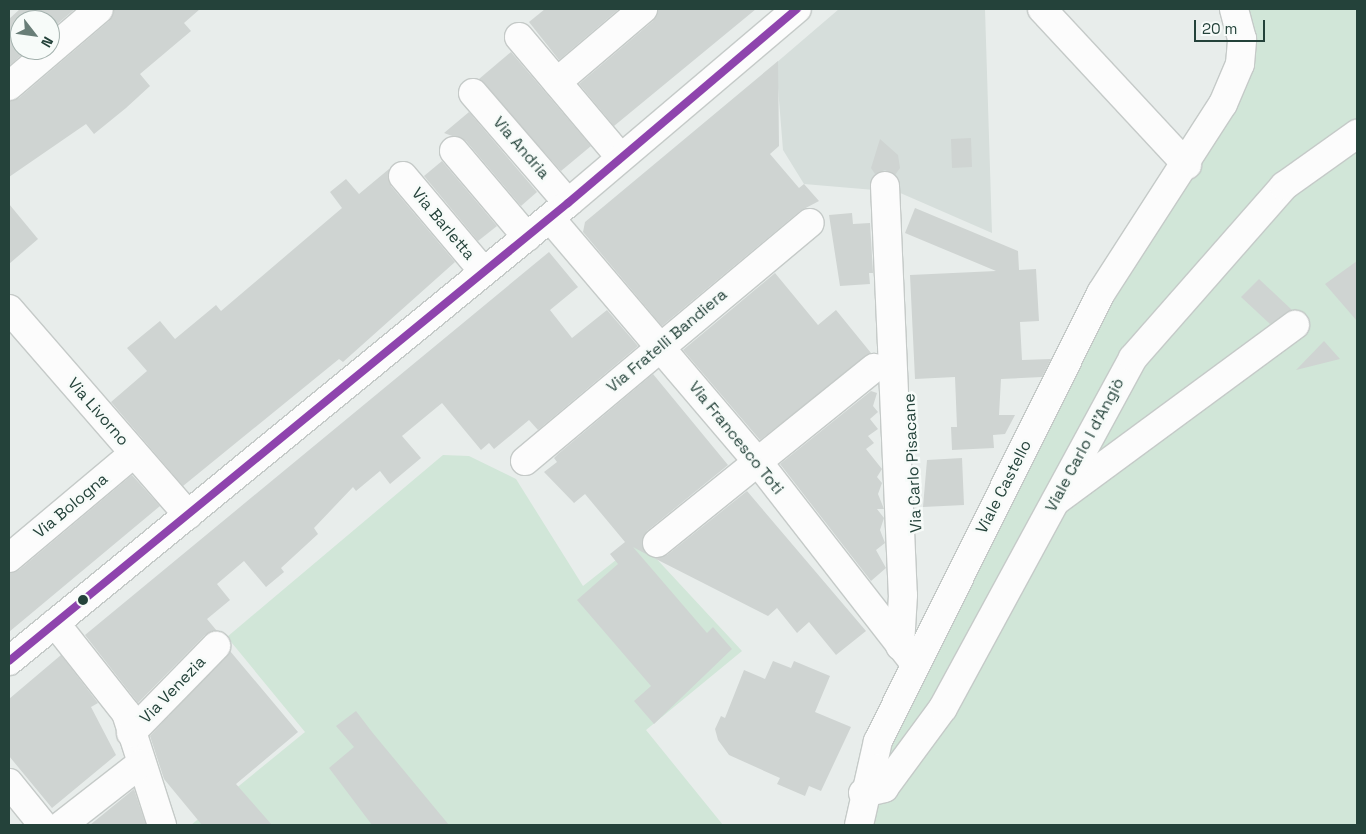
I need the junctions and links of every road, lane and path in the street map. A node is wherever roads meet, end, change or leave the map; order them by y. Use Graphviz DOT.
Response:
graph roads {
  1 [pos="99,9"];
  2 [pos="643,9"];
  3 [pos="1042,9"];
  4 [pos="1234,9"];
  5 [pos="791,11"];
  6 [pos="519,37"];
  7 [pos="556,82"];
  8 [pos="9,86"];
  9 [pos="473,93"];
  10 [pos="1357,134"];
  11 [pos="454,151"];
  12 [pos="620,157"];
  13 [pos="1187,165"];
  14 [pos="403,176"];
  15 [pos="885,186"];
  16 [pos="559,211"];
  17 [pos="810,223"];
  18 [pos="527,237"];
  19 [pos="483,271"];
  20 [pos="903,275"];
  21 [pos="9,309"];
  22 [pos="1295,325"];
  23 [pos="660,346"];
  24 [pos="874,368"];
  25 [pos="134,453"];
  26 [pos="525,461"];
  27 [pos="758,462"];
  28 [pos="1052,503"];
  29 [pos="188,515"];
  30 [pos="657,543"];
  31 [pos="9,558"];
  32 [pos="56,623"];
  33 [pos="216,646"];
  34 [pos="908,655"];
  35 [pos="9,661"];
  36 [pos="131,733"];
  37 [pos="140,764"];
  38 [pos="9,783"];
  39 [pos="863,793"];
  40 [pos="43,825"];
  41 [pos="62,825"];
  42 [pos="162,825"];
  43 [pos="859,825"];
  1 -- 8 [label="street"];
  2 -- 7 [label="street"];
  3 -- 13 [label="street"];
  4 -- 13 [label="street, Viale Castello"];
  5 -- 12 [label="street"];
  6 -- 7 [label="street"];
  7 -- 12 [label="street"];
  9 -- 16 [label="street, Via Andria"];
  10 -- 28 [label="street, Viale Carlo I d'Angiò"];
  11 -- 18 [label="street"];
  12 -- 16 [label="street"];
  13 -- 34 [label="street, Viale Castello"];
  14 -- 19 [label="street, Via Barletta"];
  15 -- 34 [label="street"];
  16 -- 18 [label="street"];
  16 -- 23 [label="street, Via Francesco Toti"];
  17 -- 23 [label="street, Via Fratelli Bandiera"];
  18 -- 19 [label="street"];
  19 -- 29 [label="street"];
  20 -- 34 [label="street, Via Carlo Pisacane"];
  21 -- 25 [label="street, Via Livorno"];
  22 -- 28 [label="street"];
  23 -- 26 [label="street, Via Fratelli Bandiera"];
  23 -- 27 [label="street, Via Francesco Toti"];
  24 -- 27 [label="street"];
  25 -- 29 [label="street, Via Livorno"];
  25 -- 31 [label="street, Via Bologna"];
  27 -- 30 [label="street"];
  27 -- 34 [label="street, Via Francesco Toti"];
  28 -- 39 [label="street, Viale Carlo I d'Angiò"];
  29 -- 32 [label="street"];
  32 -- 35 [label="street"];
  32 -- 36 [label="street"];
  33 -- 36 [label="street, Via Venezia"];
  34 -- 39 [label="street, Viale Castello"];
  36 -- 37 [label="street"];
  37 -- 41 [label="street"];
  37 -- 42 [label="street"];
  38 -- 40 [label="street"];
  39 -- 43 [label="street, Viale Castello"];
}
